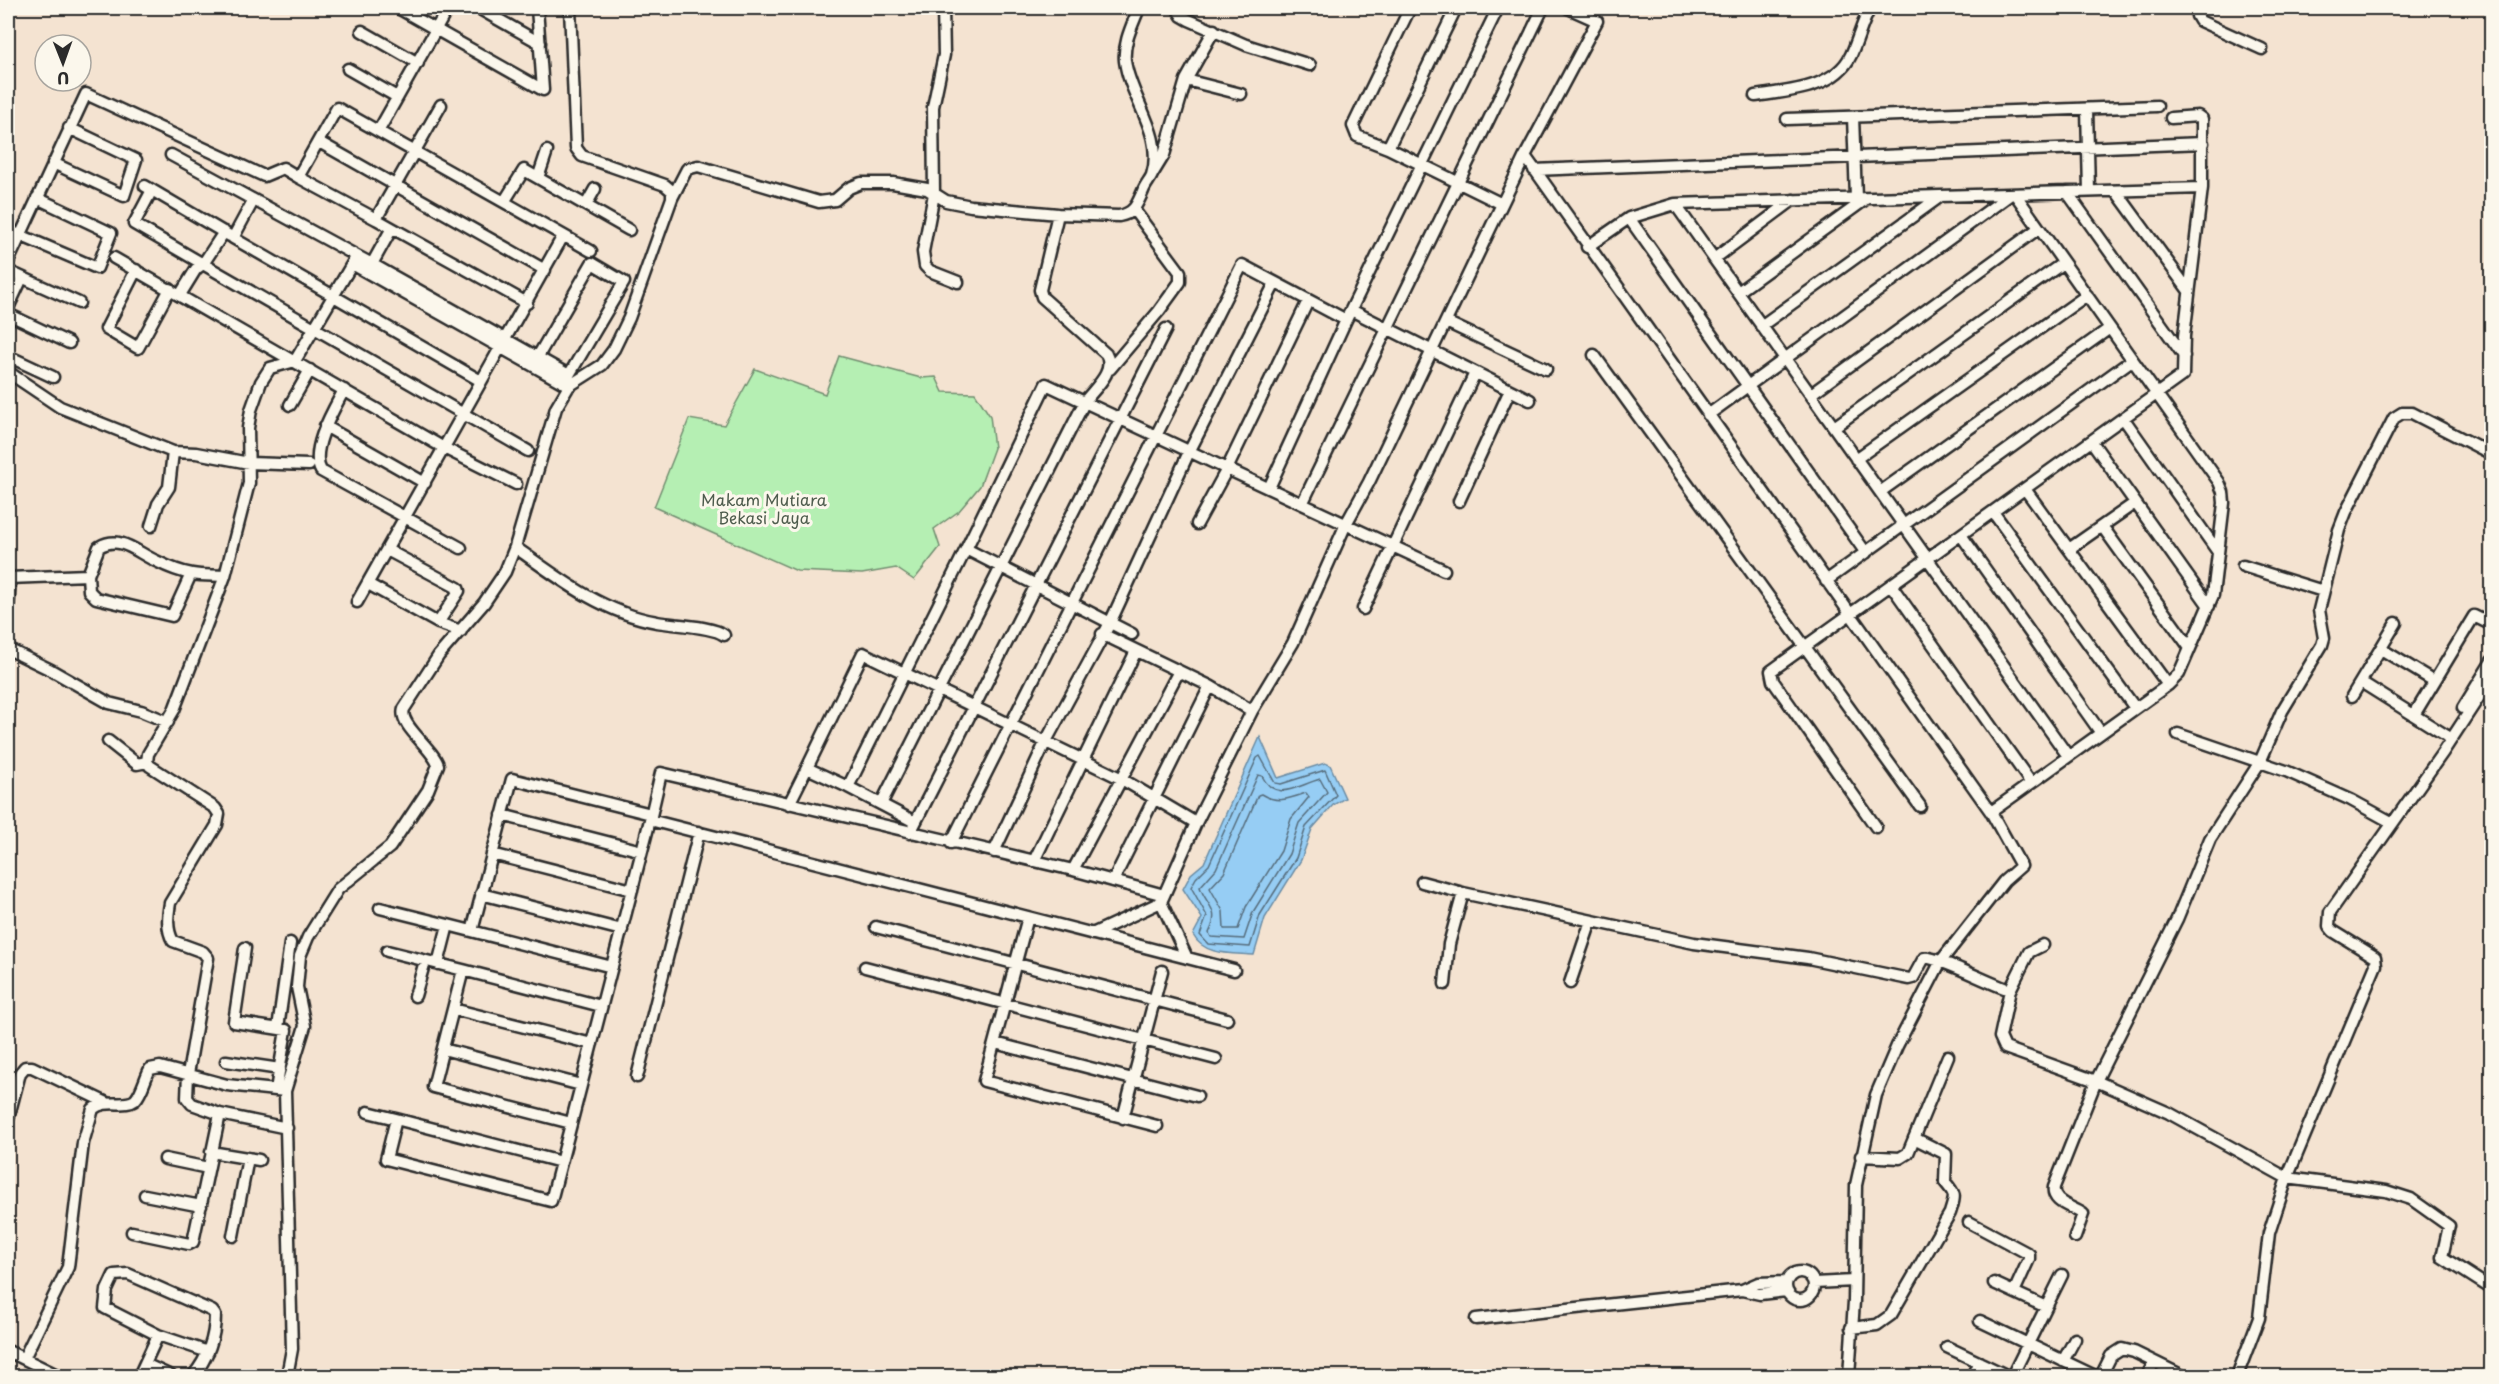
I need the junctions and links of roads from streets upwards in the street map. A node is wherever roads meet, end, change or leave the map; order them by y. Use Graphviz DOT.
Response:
graph roads {
  1 [pos="398,8"];
  2 [pos="448,8"];
  3 [pos="478,8"];
  4 [pos="537,8"];
  5 [pos="570,8"];
  6 [pos="943,8"];
  7 [pos="1139,8"];
  8 [pos="1177,8"];
  9 [pos="1410,8"];
  10 [pos="1456,8"];
  11 [pos="1498,8"];
  12 [pos="1543,8"];
  13 [pos="1568,8"];
  14 [pos="1870,8"];
  15 [pos="2198,8"];
  16 [pos="436,30"];
  17 [pos="1214,30"];
  18 [pos="362,32"];
  19 [pos="540,43"];
  20 [pos="2262,49"];
  21 [pos="417,63"];
  22 [pos="1310,64"];
  23 [pos="348,69"];
  24 [pos="1186,80"];
  25 [pos="1241,94"];
  26 [pos="1755,96"];
  27 [pos="397,97"];
  28 [pos="441,105"];
  29 [pos="2157,106"];
  30 [pos="2087,109"];
  31 [pos="1853,117"];
  32 [pos="2171,118"];
  33 [pos="1787,119"];
  34 [pos="69,128"];
  35 [pos="379,130"];
  36 [pos="318,142"];
  37 [pos="2203,143"];
  38 [pos="2088,147"];
  39 [pos="1388,148"];
  40 [pos="414,151"];
  41 [pos="547,151"];
  42 [pos="171,155"];
  43 [pos="1525,156"];
  44 [pos="1854,157"];
  45 [pos="54,163"];
  46 [pos="1422,164"];
  47 [pos="1534,170"];
  48 [pos="1152,175"];
  49 [pos="298,177"];
  50 [pos="538,178"];
  51 [pos="1458,182"];
  52 [pos="395,186"];
  53 [pos="2202,188"];
  54 [pos="595,189"];
  55 [pos="2089,191"];
  56 [pos="2115,191"];
  57 [pos="2067,192"];
  58 [pos="934,194"];
  59 [pos="2013,194"];
  60 [pos="1941,196"];
  61 [pos="37,198"];
  62 [pos="672,198"];
  63 [pos="1861,199"];
  64 [pos="1794,200"];
  65 [pos="253,201"];
  66 [pos="504,202"];
  67 [pos="1502,204"];
  68 [pos="1675,204"];
  69 [pos="585,205"];
  70 [pos="1134,210"];
  71 [pos="1058,214"];
  72 [pos="1629,218"];
  73 [pos="376,219"];
  74 [pos="392,228"];
  75 [pos="2039,228"];
  76 [pos="8,230"];
  77 [pos="629,230"];
  78 [pos="229,235"];
  79 [pos="20,236"];
  80 [pos="563,236"];
  81 [pos="1587,247"];
  82 [pos="591,251"];
  83 [pos="114,258"];
  84 [pos="1714,259"];
  85 [pos="355,260"];
  86 [pos="8,262"];
  87 [pos="2063,263"];
  88 [pos="202,264"];
  89 [pos="372,264"];
  90 [pos="136,270"];
  91 [pos="545,270"];
  92 [pos="8,271"];
  93 [pos="22,278"];
  94 [pos="958,282"];
  95 [pos="1275,283"];
  96 [pos="170,289"];
  97 [pos="2189,291"];
  98 [pos="1738,292"];
  99 [pos="180,295"];
  100 [pos="334,295"];
  101 [pos="2086,295"];
  102 [pos="1308,302"];
  103 [pos="79,303"];
  104 [pos="526,303"];
  105 [pos="8,308"];
  106 [pos="8,314"];
  107 [pos="1349,315"];
  108 [pos="1446,322"];
  109 [pos="1761,326"];
  110 [pos="2110,328"];
  111 [pos="314,329"];
  112 [pos="1166,329"];
  113 [pos="1387,329"];
  114 [pos="69,343"];
  115 [pos="503,344"];
  116 [pos="1431,352"];
  117 [pos="1594,354"];
  118 [pos="8,356"];
  119 [pos="2184,356"];
  120 [pos="537,358"];
  121 [pos="1785,359"];
  122 [pos="2132,360"];
  123 [pos="295,361"];
  124 [pos="1110,369"];
  125 [pos="1546,369"];
  126 [pos="310,370"];
  127 [pos="8,372"];
  128 [pos="1474,373"];
  129 [pos="53,377"];
  130 [pos="482,381"];
  131 [pos="569,386"];
  132 [pos="1747,386"];
  133 [pos="344,390"];
  134 [pos="1510,390"];
  135 [pos="1811,394"];
  136 [pos="2157,395"];
  137 [pos="1530,400"];
  138 [pos="1085,401"];
  139 [pos="290,405"];
  140 [pos="464,415"];
  141 [pos="1708,415"];
  142 [pos="1119,417"];
  143 [pos="2124,419"];
  144 [pos="325,426"];
  145 [pos="1834,427"];
  146 [pos="1156,435"];
  147 [pos="2092,442"];
  148 [pos="444,448"];
  149 [pos="528,451"];
  150 [pos="172,452"];
  151 [pos="1189,452"];
  152 [pos="2492,454"];
  153 [pos="1856,459"];
  154 [pos="249,463"];
  155 [pos="309,465"];
  156 [pos="1227,469"];
  157 [pos="425,483"];
  158 [pos="516,484"];
  159 [pos="1269,488"];
  160 [pos="2025,489"];
  161 [pos="1880,492"];
  162 [pos="1459,501"];
  163 [pos="2135,503"];
  164 [pos="1302,504"];
  165 [pos="1993,512"];
  166 [pos="405,517"];
  167 [pos="1197,524"];
  168 [pos="1346,524"];
  169 [pos="1904,525"];
  170 [pos="152,526"];
  171 [pos="2102,526"];
  172 [pos="1961,535"];
  173 [pos="515,547"];
  174 [pos="1394,547"];
  175 [pos="461,548"];
  176 [pos="966,549"];
  177 [pos="2069,549"];
  178 [pos="387,550"];
  179 [pos="2218,552"];
  180 [pos="1866,553"];
  181 [pos="1928,559"];
  182 [pos="2243,566"];
  183 [pos="1001,568"];
  184 [pos="1444,570"];
  185 [pos="191,574"];
  186 [pos="88,575"];
  187 [pos="225,576"];
  188 [pos="9,578"];
  189 [pos="1826,581"];
  190 [pos="368,584"];
  191 [pos="1891,585"];
  192 [pos="1036,586"];
  193 [pos="2323,591"];
  194 [pos="357,602"];
  195 [pos="1072,604"];
  196 [pos="2209,606"];
  197 [pos="1363,609"];
  198 [pos="8,613"];
  199 [pos="1850,614"];
  200 [pos="438,622"];
  201 [pos="1110,623"];
  202 [pos="2396,623"];
  203 [pos="2492,625"];
  204 [pos="461,631"];
  205 [pos="1102,634"];
  206 [pos="1132,634"];
  207 [pos="724,635"];
  208 [pos="1805,646"];
  209 [pos="2190,648"];
  210 [pos="8,649"];
  211 [pos="2380,649"];
  212 [pos="1136,651"];
  213 [pos="2492,661"];
  214 [pos="1179,671"];
  215 [pos="903,673"];
  216 [pos="2492,677"];
  217 [pos="2434,681"];
  218 [pos="2361,682"];
  219 [pos="2168,685"];
  220 [pos="1210,686"];
  221 [pos="940,691"];
  222 [pos="2352,696"];
  223 [pos="973,708"];
  224 [pos="2135,708"];
  225 [pos="1252,711"];
  226 [pos="2414,715"];
  227 [pos="168,722"];
  228 [pos="1008,725"];
  229 [pos="2101,732"];
  230 [pos="2178,734"];
  231 [pos="2447,736"];
  232 [pos="108,741"];
  233 [pos="1045,743"];
  234 [pos="2443,752"];
  235 [pos="2068,756"];
  236 [pos="147,762"];
  237 [pos="1083,762"];
  238 [pos="2260,762"];
  239 [pos="807,768"];
  240 [pos="1120,778"];
  241 [pos="2031,783"];
  242 [pos="848,787"];
  243 [pos="1155,797"];
  244 [pos="789,804"];
  245 [pos="881,804"];
  246 [pos="1920,806"];
  247 [pos="1991,812"];
  248 [pos="502,815"];
  249 [pos="651,817"];
  250 [pos="1196,823"];
  251 [pos="2393,823"];
  252 [pos="1876,826"];
  253 [pos="912,827"];
  254 [pos="699,832"];
  255 [pos="951,843"];
  256 [pos="642,851"];
  257 [pos="994,852"];
  258 [pos="492,854"];
  259 [pos="1034,861"];
  260 [pos="1073,870"];
  261 [pos="1113,881"];
  262 [pos="1422,882"];
  263 [pos="632,890"];
  264 [pos="481,894"];
  265 [pos="1462,894"];
  266 [pos="1163,899"];
  267 [pos="380,908"];
  268 [pos="1028,917"];
  269 [pos="1591,921"];
  270 [pos="448,925"];
  271 [pos="876,927"];
  272 [pos="622,930"];
  273 [pos="472,931"];
  274 [pos="1092,934"];
  275 [pos="290,943"];
  276 [pos="2043,945"];
  277 [pos="244,948"];
  278 [pos="387,951"];
  279 [pos="1187,958"];
  280 [pos="425,961"];
  281 [pos="1941,962"];
  282 [pos="438,964"];
  283 [pos="1016,964"];
  284 [pos="612,967"];
  285 [pos="865,967"];
  286 [pos="464,970"];
  287 [pos="1234,970"];
  288 [pos="1162,971"];
  289 [pos="1570,983"];
  290 [pos="1444,984"];
  291 [pos="2010,990"];
  292 [pos="415,996"];
  293 [pos="1154,1000"];
  294 [pos="1005,1004"];
  295 [pos="602,1006"];
  296 [pos="453,1009"];
  297 [pos="1227,1019"];
  298 [pos="278,1028"];
  299 [pos="1144,1040"];
  300 [pos="994,1043"];
  301 [pos="592,1044"];
  302 [pos="443,1049"];
  303 [pos="1948,1056"];
  304 [pos="1216,1059"];
  305 [pos="226,1061"];
  306 [pos="280,1069"];
  307 [pos="188,1074"];
  308 [pos="638,1077"];
  309 [pos="1134,1079"];
  310 [pos="2096,1081"];
  311 [pos="581,1085"];
  312 [pos="281,1091"];
  313 [pos="1197,1096"];
  314 [pos="107,1103"];
  315 [pos="368,1112"];
  316 [pos="220,1114"];
  317 [pos="1123,1118"];
  318 [pos="8,1119"];
  319 [pos="396,1119"];
  320 [pos="571,1123"];
  321 [pos="1157,1126"];
  322 [pos="287,1128"];
  323 [pos="1914,1138"];
  324 [pos="211,1152"];
  325 [pos="1861,1156"];
  326 [pos="165,1159"];
  327 [pos="561,1162"];
  328 [pos="208,1168"];
  329 [pos="2287,1178"];
  330 [pos="145,1195"];
  331 [pos="201,1206"];
  332 [pos="1969,1222"];
  333 [pos="132,1232"];
  334 [pos="233,1236"];
  335 [pos="2075,1238"];
  336 [pos="2062,1275"];
  337 [pos="1854,1281"];
  338 [pos="1814,1283"];
  339 [pos="1994,1283"];
  340 [pos="1786,1287"];
  341 [pos="2492,1289"];
  342 [pos="2014,1292"];
  343 [pos="2046,1307"];
  344 [pos="1476,1319"];
  345 [pos="1980,1321"];
  346 [pos="1851,1328"];
  347 [pos="158,1335"];
  348 [pos="2075,1339"];
  349 [pos="2028,1344"];
  350 [pos="1947,1347"];
  351 [pos="8,1351"];
  352 [pos="208,1352"];
  353 [pos="24,1358"];
  354 [pos="2063,1361"];
  355 [pos="1979,1362"];
  356 [pos="2154,1362"];
  357 [pos="145,1364"];
  358 [pos="59,1377"];
  359 [pos="140,1377"];
  360 [pos="171,1377"];
  361 [pos="193,1377"];
  362 [pos="287,1377"];
  363 [pos="1849,1377"];
  364 [pos="1972,1377"];
  365 [pos="2010,1377"];
  366 [pos="2095,1377"];
  367 [pos="2101,1377"];
  368 [pos="2147,1377"];
  369 [pos="2183,1377"];
  370 [pos="2236,1377"];
  1 -- 16 [label="street"];
  2 -- 16 [label="street"];
  3 -- 19 [label="street"];
  4 -- 19 [label="street"];
  5 -- 62 [label="street"];
  6 -- 58 [label="street"];
  7 -- 48 [label="street"];
  8 -- 17 [label="street"];
  9 -- 39 [label="street"];
  10 -- 39 [label="street"];
  11 -- 46 [label="street"];
  12 -- 51 [label="street"];
  13 -- 43 [label="street"];
  14 -- 26 [label="street"];
  15 -- 20 [label="street"];
  16 -- 19 [label="street"];
  16 -- 21 [label="street"];
  17 -- 22 [label="street"];
  17 -- 24 [label="street"];
  18 -- 21 [label="street"];
  21 -- 27 [label="street"];
  23 -- 27 [label="street"];
  24 -- 25 [label="street"];
  24 -- 48 [label="street"];
  27 -- 35 [label="street"];
  28 -- 40 [label="street"];
  29 -- 30 [label="street"];
  30 -- 31 [label="street"];
  30 -- 38 [label="street"];
  31 -- 33 [label="street"];
  31 -- 44 [label="street"];
  32 -- 37 [label="street"];
  34 -- 45 [label="street"];
  34 -- 45 [label="street"];
  34 -- 49 [label="street"];
  35 -- 36 [label="street"];
  35 -- 40 [label="street"];
  36 -- 49 [label="street"];
  36 -- 52 [label="street"];
  37 -- 38 [label="street"];
  37 -- 53 [label="street"];
  38 -- 44 [label="street"];
  38 -- 55 [label="street"];
  39 -- 46 [label="street"];
  40 -- 52 [label="street"];
  40 -- 66 [label="street"];
  41 -- 50 [label="street"];
  42 -- 65 [label="street"];
  43 -- 47 [label="street"];
  43 -- 67 [label="street"];
  44 -- 47 [label="street"];
  44 -- 63 [label="street"];
  45 -- 61 [label="street"];
  46 -- 51 [label="street"];
  46 -- 107 [label="street"];
  47 -- 81 [label="street"];
  48 -- 70 [label="street"];
  49 -- 73 [label="street"];
  50 -- 66 [label="street"];
  50 -- 69 [label="street"];
  51 -- 67 [label="street"];
  51 -- 113 [label="street"];
  52 -- 73 [label="street"];
  52 -- 91 [label="street"];
  53 -- 56 [label="street"];
  53 -- 97 [label="street"];
  54 -- 69 [label="street"];
  55 -- 56 [label="street"];
  55 -- 57 [label="street"];
  56 -- 97 [label="street"];
  57 -- 59 [label="street"];
  57 -- 119 [label="street"];
  58 -- 62 [label="street"];
  58 -- 71 [label="street"];
  58 -- 94 [label="street"];
  59 -- 60 [label="street"];
  59 -- 75 [label="street"];
  59 -- 121 [label="street"];
  60 -- 63 [label="street"];
  60 -- 109 [label="street"];
  61 -- 79 [label="street"];
  61 -- 79 [label="street"];
  62 -- 131 [label="street"];
  63 -- 64 [label="street"];
  63 -- 98 [label="street"];
  64 -- 68 [label="street"];
  64 -- 84 [label="street"];
  65 -- 78 [label="street"];
  65 -- 85 [label="street"];
  66 -- 80 [label="street"];
  67 -- 108 [label="street"];
  68 -- 72 [label="street"];
  68 -- 84 [label="street"];
  69 -- 77 [label="street"];
  70 -- 71 [label="street"];
  70 -- 124 [label="street"];
  71 -- 124 [label="street"];
  72 -- 81 [label="street"];
  72 -- 132 [label="street"];
  73 -- 74 [label="street"];
  74 -- 89 [label="street"];
  74 -- 104 [label="street"];
  75 -- 87 [label="street"];
  75 -- 135 [label="street"];
  76 -- 79 [label="street"];
  78 -- 88 [label="street"];
  78 -- 88 [label="street"];
  78 -- 100 [label="street"];
  79 -- 86 [label="street"];
  80 -- 82 [label="street"];
  80 -- 91 [label="street"];
  81 -- 141 [label="street"];
  83 -- 90 [label="street"];
  84 -- 98 [label="street"];
  85 -- 89 [label="street"];
  85 -- 100 [label="street"];
  85 -- 115 [label="street"];
  87 -- 101 [label="street"];
  87 -- 145 [label="street"];
  88 -- 99 [label="street"];
  88 -- 111 [label="street"];
  89 -- 115 [label="street"];
  90 -- 96 [label="street"];
  90 -- 96 [label="street"];
  91 -- 104 [label="street"];
  92 -- 93 [label="street"];
  93 -- 103 [label="street"];
  93 -- 105 [label="street"];
  95 -- 102 [label="street"];
  95 -- 146 [label="street"];
  95 -- 151 [label="street"];
  96 -- 99 [label="street"];
  97 -- 119 [label="street"];
  98 -- 109 [label="street"];
  99 -- 123 [label="street"];
  100 -- 111 [label="street"];
  100 -- 130 [label="street"];
  101 -- 110 [label="street"];
  101 -- 153 [label="street"];
  102 -- 107 [label="street"];
  102 -- 156 [label="street"];
  104 -- 115 [label="street"];
  106 -- 114 [label="street"];
  107 -- 113 [label="street"];
  107 -- 159 [label="street"];
  108 -- 116 [label="street"];
  108 -- 125 [label="street"];
  109 -- 121 [label="street"];
  110 -- 122 [label="street"];
  110 -- 161 [label="street"];
  111 -- 123 [label="street"];
  111 -- 140 [label="street"];
  112 -- 142 [label="street"];
  113 -- 116 [label="street"];
  113 -- 164 [label="street"];
  115 -- 120 [label="street"];
  115 -- 130 [label="street"];
  115 -- 131 [label="street"];
  116 -- 128 [label="street"];
  116 -- 168 [label="street"];
  117 -- 208 [label="street"];
  118 -- 129 [label="street"];
  119 -- 136 [label="street"];
  120 -- 120 [label="street"];
  121 -- 132 [label="street"];
  121 -- 135 [label="street"];
  122 -- 136 [label="street"];
  122 -- 169 [label="street"];
  123 -- 126 [label="street"];
  123 -- 154 [label="street"];
  124 -- 138 [label="street"];
  126 -- 133 [label="street"];
  126 -- 139 [label="street"];
  127 -- 150 [label="street"];
  128 -- 134 [label="street"];
  128 -- 174 [label="street"];
  130 -- 140 [label="street"];
  131 -- 173 [label="street"];
  132 -- 141 [label="street"];
  132 -- 180 [label="street"];
  133 -- 144 [label="street"];
  133 -- 148 [label="street"];
  134 -- 137 [label="street"];
  134 -- 162 [label="street"];
  135 -- 145 [label="street"];
  136 -- 143 [label="street"];
  136 -- 179 [label="street"];
  138 -- 142 [label="street"];
  138 -- 176 [label="street"];
  138 -- 183 [label="street"];
  140 -- 148 [label="street"];
  140 -- 149 [label="street"];
  141 -- 189 [label="street"];
  142 -- 146 [label="street"];
  142 -- 192 [label="street"];
  143 -- 147 [label="street"];
  143 -- 179 [label="street"];
  144 -- 157 [label="street"];
  144 -- 166 [label="street"];
  145 -- 153 [label="street"];
  146 -- 151 [label="street"];
  146 -- 195 [label="street"];
  147 -- 160 [label="street"];
  147 -- 163 [label="street"];
  148 -- 157 [label="street"];
  148 -- 158 [label="street"];
  150 -- 154 [label="street"];
  150 -- 170 [label="street"];
  151 -- 156 [label="street"];
  151 -- 201 [label="street"];
  152 -- 193 [label="street"];
  153 -- 161 [label="street"];
  154 -- 155 [label="street"];
  154 -- 187 [label="street"];
  156 -- 159 [label="street"];
  156 -- 167 [label="street"];
  157 -- 166 [label="street"];
  159 -- 164 [label="street"];
  160 -- 165 [label="street"];
  160 -- 177 [label="street"];
  161 -- 169 [label="street"];
  163 -- 171 [label="street"];
  163 -- 196 [label="street"];
  164 -- 168 [label="street"];
  165 -- 172 [label="street"];
  165 -- 224 [label="street"];
  166 -- 175 [label="street"];
  166 -- 178 [label="street"];
  168 -- 174 [label="street"];
  168 -- 225 [label="street"];
  169 -- 180 [label="street"];
  169 -- 181 [label="street"];
  171 -- 177 [label="street"];
  171 -- 209 [label="street"];
  172 -- 181 [label="street"];
  172 -- 229 [label="street"];
  173 -- 204 [label="street"];
  173 -- 207 [label="street"];
  174 -- 184 [label="street"];
  174 -- 197 [label="street"];
  176 -- 183 [label="street"];
  176 -- 215 [label="street"];
  177 -- 219 [label="street"];
  178 -- 190 [label="street"];
  178 -- 200 [label="street"];
  179 -- 196 [label="street"];
  180 -- 189 [label="street"];
  181 -- 191 [label="street"];
  181 -- 235 [label="street"];
  182 -- 193 [label="street"];
  183 -- 192 [label="street"];
  183 -- 221 [label="street"];
  185 -- 186 [label="street"];
  185 -- 186 [label="street"];
  185 -- 187 [label="street"];
  186 -- 188 [label="street"];
  187 -- 227 [label="street"];
  188 -- 198 [label="street"];
  189 -- 199 [label="street"];
  190 -- 194 [label="street"];
  190 -- 200 [label="street"];
  191 -- 199 [label="street"];
  191 -- 241 [label="street"];
  192 -- 195 [label="street"];
  192 -- 223 [label="street"];
  193 -- 238 [label="street"];
  195 -- 201 [label="street"];
  195 -- 228 [label="street"];
  196 -- 209 [label="street"];
  199 -- 208 [label="street"];
  199 -- 247 [label="street"];
  200 -- 204 [label="street"];
  201 -- 205 [label="street"];
  201 -- 206 [label="street"];
  202 -- 211 [label="street"];
  203 -- 217 [label="street"];
  204 -- 312 [label="street"];
  205 -- 212 [label="street"];
  205 -- 233 [label="street"];
  208 -- 246 [label="street"];
  208 -- 252 [label="street"];
  209 -- 219 [label="street"];
  210 -- 227 [label="street"];
  211 -- 217 [label="street"];
  211 -- 218 [label="street"];
  212 -- 214 [label="street"];
  212 -- 237 [label="street"];
  213 -- 231 [label="street"];
  214 -- 220 [label="street"];
  214 -- 240 [label="street"];
  215 -- 221 [label="street"];
  215 -- 239 [label="street"];
  215 -- 242 [label="street"];
  216 -- 234 [label="street"];
  217 -- 226 [label="street"];
  218 -- 222 [label="street"];
  218 -- 226 [label="street"];
  219 -- 224 [label="street"];
  220 -- 225 [label="street"];
  220 -- 243 [label="street"];
  221 -- 223 [label="street"];
  221 -- 245 [label="street"];
  223 -- 228 [label="street"];
  223 -- 253 [label="street"];
  224 -- 229 [label="street"];
  225 -- 250 [label="street"];
  226 -- 231 [label="street"];
  227 -- 236 [label="street"];
  228 -- 233 [label="street"];
  228 -- 255 [label="street"];
  229 -- 235 [label="street"];
  230 -- 238 [label="street"];
  231 -- 234 [label="street"];
  232 -- 236 [label="street"];
  233 -- 237 [label="street"];
  233 -- 257 [label="street"];
  234 -- 251 [label="street"];
  235 -- 241 [label="street"];
  236 -- 307 [label="street"];
  237 -- 240 [label="street"];
  237 -- 259 [label="street"];
  238 -- 251 [label="street"];
  238 -- 310 [label="street"];
  239 -- 242 [label="street"];
  239 -- 244 [label="street"];
  240 -- 243 [label="street"];
  240 -- 260 [label="street"];
  241 -- 247 [label="street"];
  242 -- 245 [label="street"];
  243 -- 250 [label="street"];
  243 -- 261 [label="street"];
  244 -- 249 [label="street"];
  244 -- 253 [label="street"];
  245 -- 253 [label="street"];
  247 -- 281 [label="street"];
  248 -- 249 [label="street"];
  248 -- 256 [label="street"];
  248 -- 258 [label="street"];
  249 -- 254 [label="street"];
  249 -- 256 [label="street"];
  250 -- 266 [label="street"];
  251 -- 329 [label="street"];
  253 -- 255 [label="street"];
  254 -- 268 [label="street"];
  254 -- 308 [label="street"];
  255 -- 257 [label="street"];
  256 -- 263 [label="street"];
  257 -- 259 [label="street"];
  258 -- 263 [label="street"];
  258 -- 264 [label="street"];
  259 -- 260 [label="street"];
  260 -- 261 [label="street"];
  261 -- 266 [label="street"];
  262 -- 265 [label="street"];
  263 -- 272 [label="street"];
  264 -- 272 [label="street"];
  264 -- 273 [label="street"];
  265 -- 269 [label="street"];
  265 -- 290 [label="street"];
  266 -- 274 [label="street"];
  266 -- 279 [label="street"];
  267 -- 270 [label="street"];
  268 -- 274 [label="street"];
  268 -- 283 [label="street"];
  269 -- 281 [label="street"];
  269 -- 289 [label="street"];
  270 -- 273 [label="street"];
  270 -- 282 [label="street"];
  271 -- 283 [label="street"];
  272 -- 284 [label="street"];
  273 -- 284 [label="street"];
  274 -- 279 [label="street"];
  275 -- 298 [label="street"];
  276 -- 291 [label="street"];
  277 -- 298 [label="street"];
  278 -- 280 [label="street"];
  279 -- 287 [label="street"];
  280 -- 282 [label="street"];
  280 -- 292 [label="street"];
  281 -- 291 [label="street"];
  281 -- 325 [label="street"];
  282 -- 286 [label="street"];
  283 -- 293 [label="street"];
  283 -- 294 [label="street"];
  284 -- 295 [label="street"];
  285 -- 294 [label="street"];
  286 -- 295 [label="street"];
  286 -- 296 [label="street"];
  288 -- 293 [label="street"];
  291 -- 310 [label="street"];
  293 -- 297 [label="street"];
  293 -- 299 [label="street"];
  294 -- 299 [label="street"];
  294 -- 300 [label="street"];
  295 -- 301 [label="street"];
  296 -- 301 [label="street"];
  296 -- 302 [label="street"];
  298 -- 306 [label="street"];
  299 -- 304 [label="street"];
  299 -- 309 [label="street"];
  300 -- 309 [label="street"];
  300 -- 317 [label="street"];
  301 -- 311 [label="street"];
  302 -- 311 [label="street"];
  302 -- 320 [label="street"];
  303 -- 323 [label="street"];
  305 -- 306 [label="street"];
  306 -- 312 [label="street"];
  307 -- 312 [label="street"];
  307 -- 314 [label="street"];
  307 -- 316 [label="street"];
  309 -- 313 [label="street"];
  309 -- 317 [label="street"];
  310 -- 329 [label="street"];
  310 -- 335 [label="street"];
  311 -- 320 [label="street"];
  312 -- 322 [label="street"];
  314 -- 318 [label="street"];
  314 -- 353 [label="street"];
  315 -- 319 [label="street"];
  316 -- 322 [label="street"];
  316 -- 324 [label="street"];
  317 -- 321 [label="street"];
  319 -- 327 [label="street"];
  319 -- 327 [label="street"];
  320 -- 327 [label="street"];
  322 -- 362 [label="street"];
  323 -- 325 [label="street"];
  323 -- 346 [label="street"];
  324 -- 328 [label="street"];
  324 -- 334 [label="street"];
  325 -- 337 [label="street"];
  326 -- 328 [label="street"];
  328 -- 331 [label="street"];
  329 -- 341 [label="street"];
  329 -- 370 [label="street"];
  330 -- 331 [label="street"];
  331 -- 333 [label="street"];
  332 -- 342 [label="street"];
  336 -- 343 [label="street"];
  337 -- 338 [label="street"];
  337 -- 346 [label="street"];
  338 -- 340 [label="street"];
  338 -- 340 [label="street"];
  339 -- 342 [label="street"];
  340 -- 344 [label="street"];
  342 -- 343 [label="street"];
  343 -- 349 [label="street"];
  345 -- 349 [label="street"];
  346 -- 363 [label="street"];
  347 -- 352 [label="street"];
  347 -- 352 [label="street"];
  347 -- 357 [label="street"];
  348 -- 354 [label="street"];
  349 -- 354 [label="street"];
  349 -- 365 [label="street"];
  350 -- 355 [label="street"];
  351 -- 353 [label="street"];
  352 -- 361 [label="street"];
  353 -- 358 [label="street"];
  354 -- 366 [label="street"];
  355 -- 364 [label="street"];
  355 -- 365 [label="street"];
  356 -- 367 [label="street"];
  356 -- 368 [label="street"];
  356 -- 369 [label="street"];
  357 -- 359 [label="street"];
  357 -- 360 [label="street"];
}
